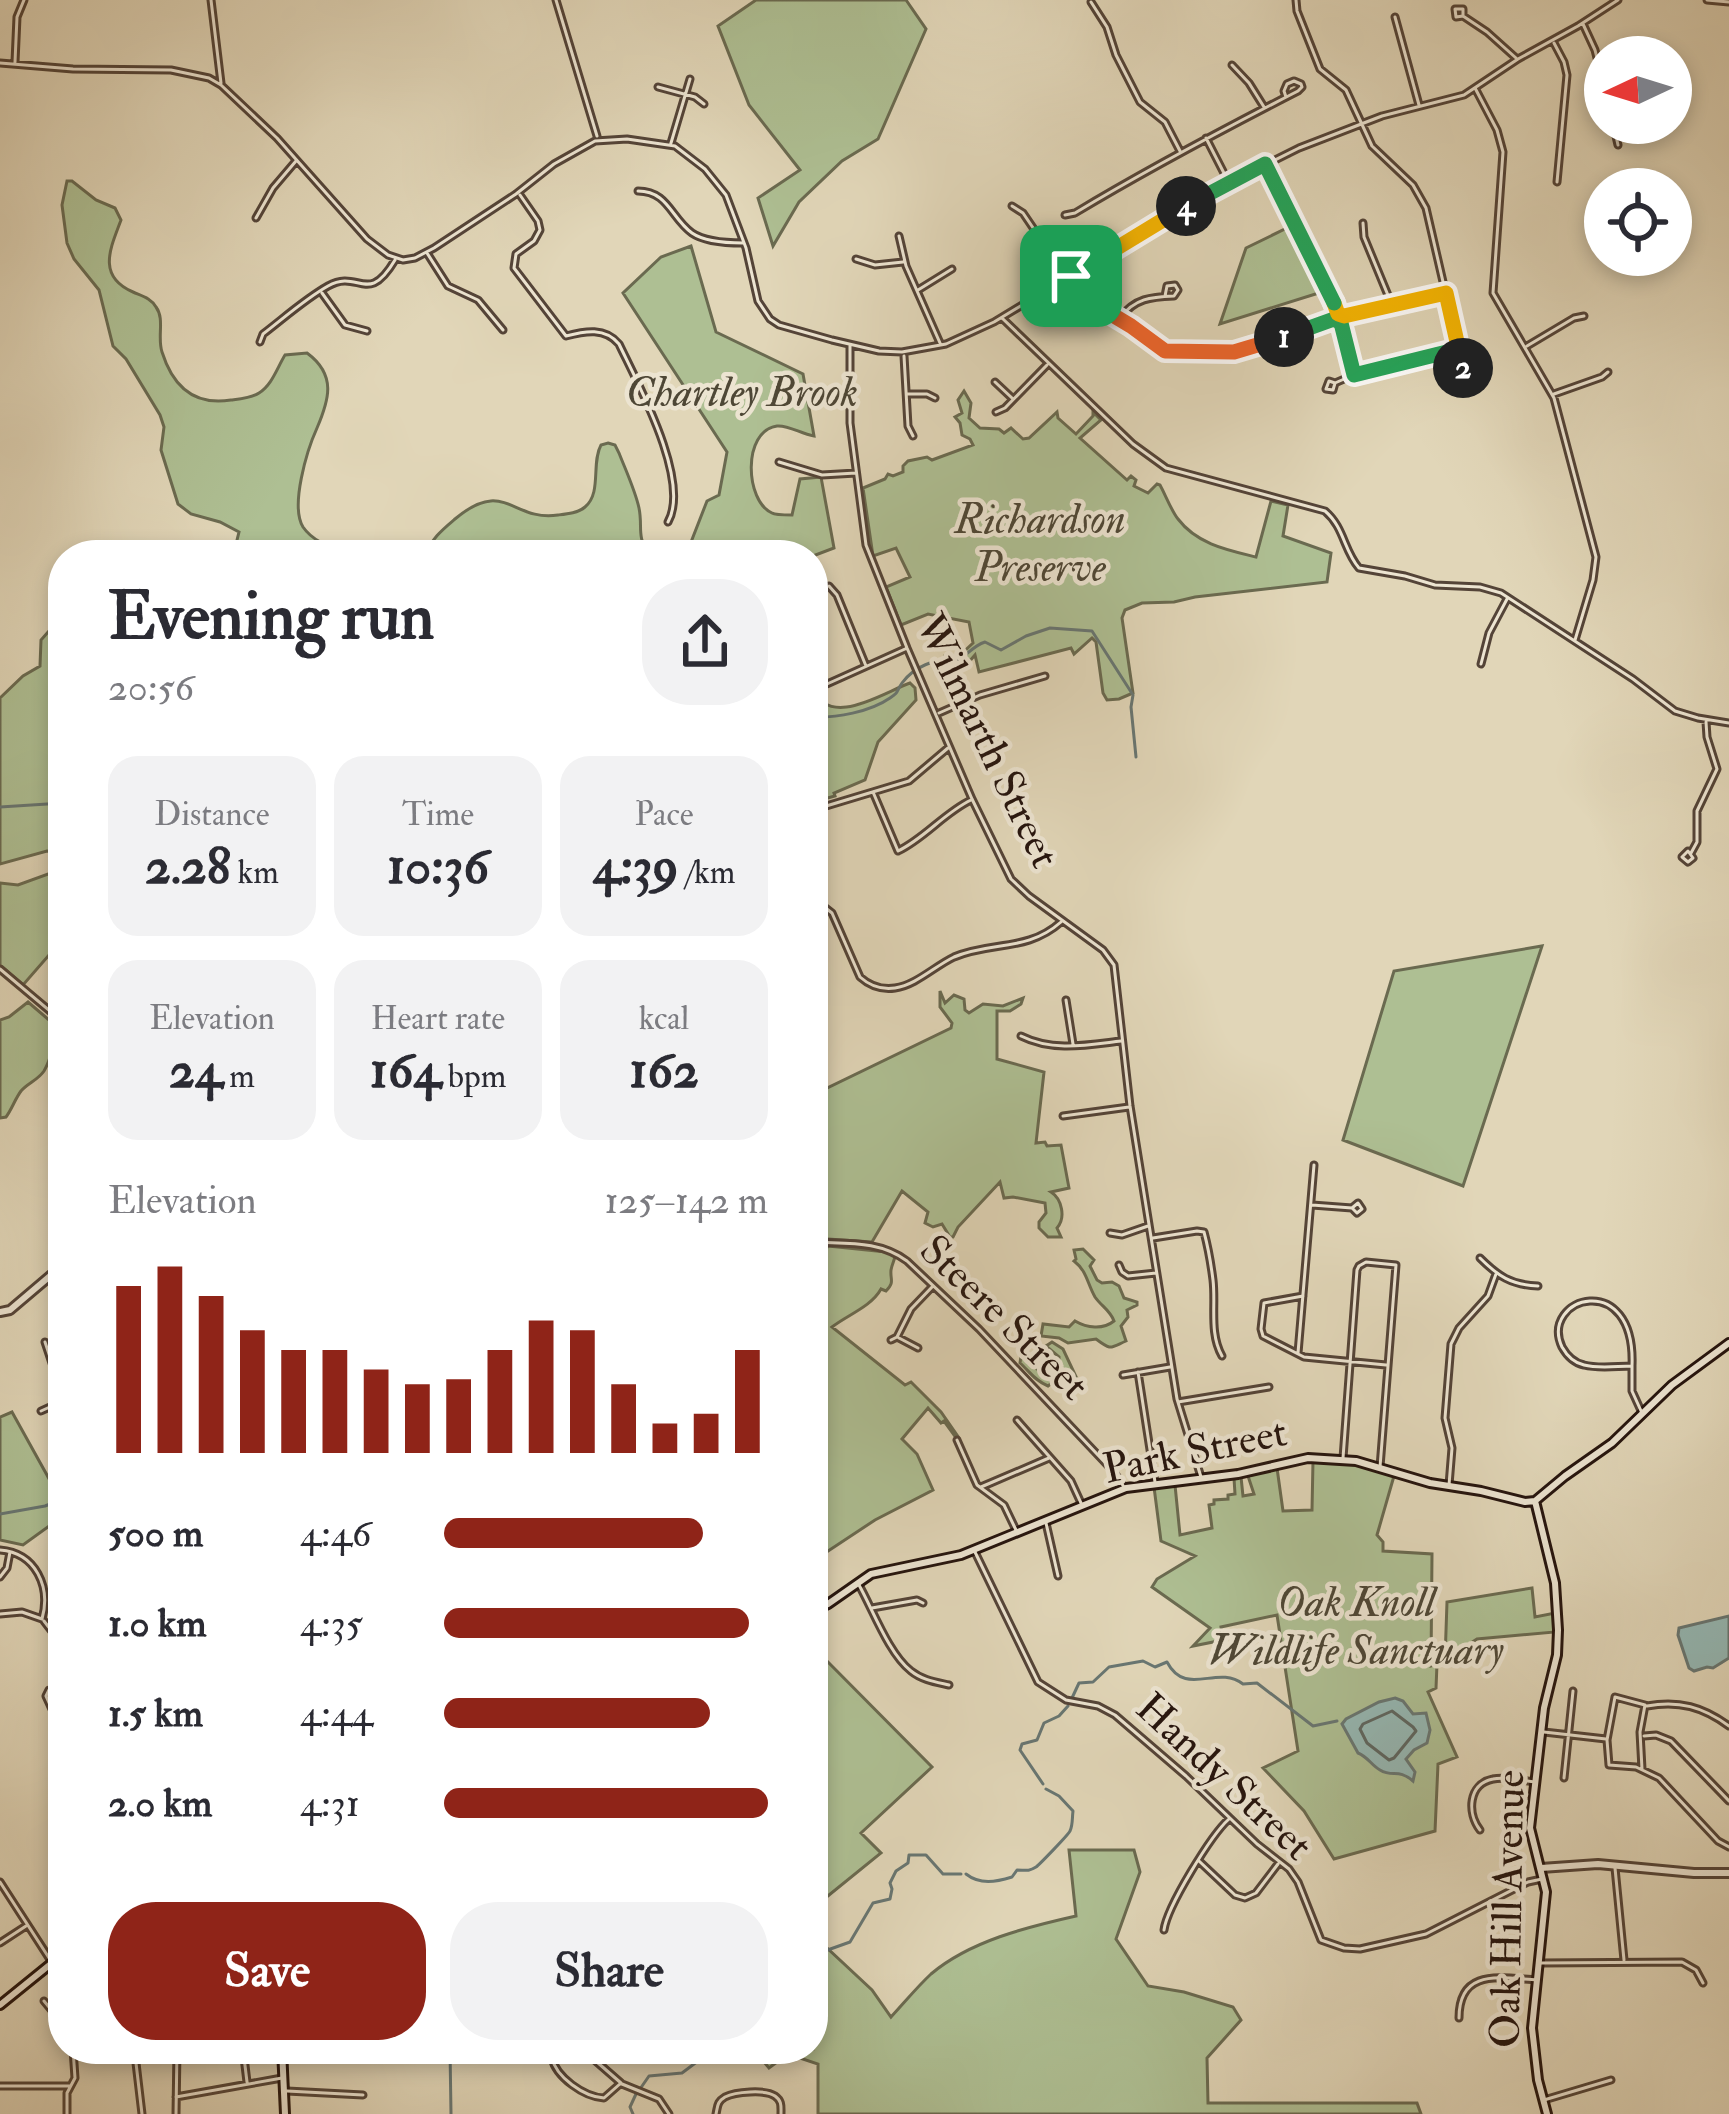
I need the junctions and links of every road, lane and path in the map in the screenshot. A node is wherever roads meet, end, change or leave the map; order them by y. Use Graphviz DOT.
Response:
graph roads {
  1 [pos="24,0"];
  2 [pos="211,0"];
  3 [pos="556,0"];
  4 [pos="1296,0"];
  5 [pos="1618,0"];
  6 [pos="1706,0"];
  7 [pos="1091,2"];
  8 [pos="1729,2"];
  9 [pos="1463,16"];
  10 [pos="1395,17"];
  11 [pos="1583,23"];
  12 [pos="1589,36"];
  13 [pos="1553,41"];
  14 [pos="1517,60"];
  15 [pos="0,63"];
  16 [pos="15,64"];
  17 [pos="1232,65"];
  18 [pos="690,79"];
  19 [pos="221,85"];
  20 [pos="658,88"];
  21 [pos="1475,88"];
  22 [pos="685,94"];
  23 [pos="1286,97"];
  24 [pos="704,104"];
  25 [pos="1419,106"];
  26 [pos="1265,108"];
  27 [pos="1361,122"];
  28 [pos="1206,138"];
  29 [pos="598,140"];
  30 [pos="671,145"];
  31 [pos="1180,151"];
  32 [pos="297,159"];
  33 [pos="1265,164"];
  34 [pos="1557,182"];
  35 [pos="1228,183"];
  36 [pos="638,190"];
  37 [pos="519,192"];
  38 [pos="1012,206"];
  39 [pos="1065,214"];
  40 [pos="256,218"];
  41 [pos="1364,223"];
  42 [pos="899,236"];
  43 [pos="744,243"];
  44 [pos="426,252"];
  45 [pos="396,258"];
  46 [pos="856,259"];
  47 [pos="904,262"];
  48 [pos="952,269"];
  49 [pos="1069,277"];
  50 [pos="917,290"];
  51 [pos="321,291"];
  52 [pos="1446,293"];
  53 [pos="1165,296"];
  54 [pos="1392,307"];
  55 [pos="1339,316"];
  56 [pos="1584,316"];
  57 [pos="1001,318"];
  58 [pos="1119,319"];
  59 [pos="503,330"];
  60 [pos="367,331"];
  61 [pos="260,342"];
  62 [pos="850,345"];
  63 [pos="941,345"];
  64 [pos="1525,347"];
  65 [pos="1459,349"];
  66 [pos="903,352"];
  67 [pos="1048,364"];
  68 [pos="1607,371"];
  69 [pos="1464,373"];
  70 [pos="1354,375"];
  71 [pos="995,382"];
  72 [pos="1335,383"];
  73 [pos="906,394"];
  74 [pos="1552,394"];
  75 [pos="934,398"];
  76 [pos="1014,400"];
  77 [pos="996,412"];
  78 [pos="913,436"];
  79 [pos="778,462"];
  80 [pos="857,473"];
  81 [pos="668,522"];
  82 [pos="829,586"];
  83 [pos="1508,597"];
  84 [pos="1574,641"];
  85 [pos="907,648"];
  86 [pos="1481,664"];
  87 [pos="866,666"];
  88 [pos="1045,676"];
  89 [pos="828,683"];
  90 [pos="936,714"];
  91 [pos="1706,720"];
  92 [pos="1729,723"];
  93 [pos="949,746"];
  94 [pos="874,792"];
  95 [pos="972,799"];
  96 [pos="828,805"];
  97 [pos="1691,853"];
  98 [pos="828,910"];
  99 [pos="1062,920"];
  100 [pos="0,969"];
  101 [pos="1066,1000"];
  102 [pos="48,1009"];
  103 [pos="1021,1036"];
  104 [pos="1123,1041"];
  105 [pos="1073,1046"];
  106 [pos="1130,1106"];
  107 [pos="1063,1116"];
  108 [pos="1314,1165"];
  109 [pos="1310,1205"];
  110 [pos="1352,1208"];
  111 [pos="1150,1226"];
  112 [pos="1110,1233"];
  113 [pos="1152,1238"];
  114 [pos="828,1243"];
  115 [pos="1480,1258"];
  116 [pos="1119,1264"];
  117 [pos="1158,1273"];
  118 [pos="1496,1274"];
  119 [pos="48,1278"];
  120 [pos="934,1285"];
  121 [pos="1538,1286"];
  122 [pos="1303,1296"];
  123 [pos="0,1312"];
  124 [pos="45,1342"];
  125 [pos="1729,1343"];
  126 [pos="919,1348"];
  127 [pos="48,1352"];
  128 [pos="1298,1354"];
  129 [pos="1222,1356"];
  130 [pos="1350,1362"];
  131 [pos="1388,1365"];
  132 [pos="1172,1366"];
  133 [pos="1632,1366"];
  134 [pos="1138,1372"];
  135 [pos="1123,1375"];
  136 [pos="1269,1388"];
  137 [pos="1178,1402"];
  138 [pos="48,1407"];
  139 [pos="41,1411"];
  140 [pos="1643,1414"];
  141 [pos="1017,1420"];
  142 [pos="956,1440"];
  143 [pos="1051,1458"];
  144 [pos="1343,1460"];
  145 [pos="1380,1469"];
  146 [pos="1201,1479"];
  147 [pos="1155,1484"];
  148 [pos="1449,1487"];
  149 [pos="979,1488"];
  150 [pos="1126,1488"];
  151 [pos="1535,1501"];
  152 [pos="1082,1506"];
  153 [pos="1046,1521"];
  154 [pos="1017,1532"];
  155 [pos="0,1550"];
  156 [pos="10,1550"];
  157 [pos="974,1550"];
  158 [pos="1058,1576"];
  159 [pos="0,1577"];
  160 [pos="857,1583"];
  161 [pos="922,1603"];
  162 [pos="828,1604"];
  163 [pos="871,1608"];
  164 [pos="0,1614"];
  165 [pos="42,1619"];
  166 [pos="48,1626"];
  167 [pos="949,1685"];
  168 [pos="1573,1691"];
  169 [pos="1646,1706"];
  170 [pos="1729,1726"];
  171 [pos="1542,1732"];
  172 [pos="1569,1735"];
  173 [pos="1640,1737"];
  174 [pos="1607,1740"];
  175 [pos="1642,1769"];
  176 [pos="1564,1778"];
  177 [pos="1538,1782"];
  178 [pos="1728,1799"];
  179 [pos="1230,1819"];
  180 [pos="1480,1830"];
  181 [pos="1729,1847"];
  182 [pos="1199,1861"];
  183 [pos="1279,1862"];
  184 [pos="1615,1864"];
  185 [pos="1541,1868"];
  186 [pos="1729,1873"];
  187 [pos="1544,1879"];
  188 [pos="0,1882"];
  189 [pos="28,1925"];
  190 [pos="1164,1930"];
  191 [pos="0,1942"];
  192 [pos="48,1956"];
  193 [pos="1624,1962"];
  194 [pos="1540,1963"];
  195 [pos="48,1965"];
  196 [pos="1539,1980"];
  197 [pos="1703,1983"];
  198 [pos="44,2001"];
  199 [pos="0,2005"];
  200 [pos="48,2006"];
  201 [pos="1460,2018"];
  202 [pos="75,2064"];
  203 [pos="136,2064"];
  204 [pos="177,2064"];
  205 [pos="245,2064"];
  206 [pos="282,2064"];
  207 [pos="553,2064"];
  208 [pos="599,2064"];
  209 [pos="283,2078"];
  210 [pos="1611,2080"];
  211 [pos="248,2084"];
  212 [pos="621,2084"];
  213 [pos="0,2086"];
  214 [pos="70,2086"];
  215 [pos="284,2091"];
  216 [pos="363,2095"];
  217 [pos="176,2097"];
  218 [pos="1543,2100"];
  219 [pos="67,2114"];
  220 [pos="142,2114"];
  221 [pos="176,2114"];
  222 [pos="285,2114"];
  223 [pos="669,2114"];
  224 [pos="716,2114"];
  225 [pos="782,2114"];
  226 [pos="1547,2114"];
  1 -- 16 [label="street"];
  2 -- 19 [label="street"];
  3 -- 29 [label="street"];
  4 -- 27 [label="street"];
  5 -- 11 [label="street"];
  6 -- 8 [label="street"];
  7 -- 31 [label="street"];
  9 -- 14 [label="street"];
  10 -- 25 [label="street"];
  11 -- 12 [label="street"];
  11 -- 13 [label="street"];
  13 -- 14 [label="street"];
  13 -- 34 [label="street"];
  14 -- 21 [label="street"];
  15 -- 16 [label="street"];
  16 -- 19 [label="street"];
  17 -- 26 [label="street"];
  18 -- 22 [label="street"];
  19 -- 32 [label="street"];
  20 -- 22 [label="street"];
  21 -- 25 [label="street"];
  21 -- 64 [label="street"];
  22 -- 24 [label="street"];
  22 -- 30 [label="street"];
  23 -- 26 [label="street"];
  25 -- 27 [label="street"];
  26 -- 28 [label="street"];
  27 -- 33 [label="street"];
  27 -- 52 [label="street"];
  28 -- 31 [label="street"];
  28 -- 35 [label="street"];
  29 -- 30 [label="street"];
  29 -- 37 [label="street"];
  30 -- 43 [label="street"];
  31 -- 39 [label="street"];
  32 -- 40 [label="street"];
  32 -- 45 [label="street"];
  33 -- 35 [label="street"];
  33 -- 55 [label="street"];
  35 -- 49 [label="street"];
  36 -- 43 [label="street"];
  37 -- 44 [label="street"];
  37 -- 81 [label="street"];
  38 -- 49 [label="street"];
  41 -- 54 [label="street"];
  42 -- 47 [label="street"];
  43 -- 62 [label="street"];
  44 -- 45 [label="street"];
  44 -- 59 [label="street"];
  45 -- 51 [label="street"];
  46 -- 47 [label="street"];
  47 -- 50 [label="street"];
  48 -- 50 [label="street"];
  49 -- 57 [label="street"];
  49 -- 58 [label="street"];
  50 -- 63 [label="street"];
  51 -- 60 [label="street"];
  51 -- 61 [label="street"];
  52 -- 54 [label="street"];
  52 -- 65 [label="street"];
  53 -- 58 [label="street"];
  54 -- 55 [label="street"];
  55 -- 58 [label="street"];
  55 -- 70 [label="street"];
  56 -- 64 [label="street"];
  57 -- 63 [label="street"];
  57 -- 67 [label="street"];
  62 -- 66 [label="street"];
  62 -- 80 [label="street, Wilmarth Street"];
  63 -- 66 [label="street"];
  64 -- 74 [label="street"];
  65 -- 69 [label="street"];
  65 -- 70 [label="street"];
  66 -- 73 [label="street"];
  67 -- 76 [label="street"];
  67 -- 83 [label="street"];
  68 -- 74 [label="street"];
  70 -- 72 [label="street"];
  71 -- 76 [label="street"];
  73 -- 75 [label="street"];
  73 -- 78 [label="street"];
  74 -- 84 [label="street"];
  76 -- 77 [label="street"];
  79 -- 80 [label="street"];
  80 -- 85 [label="street, Wilmarth Street"];
  82 -- 87 [label="street"];
  83 -- 84 [label="street"];
  83 -- 86 [label="street"];
  84 -- 91 [label="street"];
  85 -- 87 [label="street"];
  85 -- 90 [label="street, Wilmarth Street"];
  87 -- 89 [label="street"];
  88 -- 90 [label="street"];
  90 -- 93 [label="street, Wilmarth Street"];
  91 -- 92 [label="street"];
  91 -- 97 [label="street"];
  93 -- 94 [label="street"];
  93 -- 95 [label="street, Wilmarth Street"];
  94 -- 95 [label="street"];
  94 -- 96 [label="street"];
  95 -- 99 [label="street, Wilmarth Street"];
  98 -- 99 [label="street"];
  99 -- 104 [label="street, Wilmarth Street"];
  100 -- 102 [label="street"];
  101 -- 105 [label="street"];
  103 -- 105 [label="street"];
  104 -- 105 [label="street"];
  104 -- 106 [label="street, Wilmarth Street"];
  106 -- 107 [label="street"];
  106 -- 111 [label="street, Wilmarth Street"];
  108 -- 109 [label="street"];
  109 -- 110 [label="street"];
  109 -- 122 [label="street"];
  111 -- 112 [label="street"];
  111 -- 113 [label="street, Wilmarth Street"];
  113 -- 117 [label="street, Wilmarth Street"];
  113 -- 129 [label="street"];
  114 -- 120 [label="street, Steere Street"];
  115 -- 118 [label="street"];
  116 -- 117 [label="street"];
  117 -- 132 [label="street, Wilmarth Street"];
  118 -- 121 [label="street"];
  118 -- 148 [label="street"];
  119 -- 123 [label="main road"];
  120 -- 126 [label="street"];
  120 -- 150 [label="street, Steere Street"];
  122 -- 128 [label="street"];
  122 -- 128 [label="street"];
  124 -- 127 [label="street"];
  125 -- 140 [label="main road"];
  128 -- 130 [label="street"];
  130 -- 131 [label="street"];
  130 -- 131 [label="street"];
  130 -- 144 [label="street"];
  131 -- 145 [label="street"];
  132 -- 134 [label="street"];
  132 -- 137 [label="street, Wilmarth Street"];
  133 -- 133 [label="street"];
  133 -- 140 [label="street"];
  134 -- 135 [label="street"];
  134 -- 147 [label="street"];
  136 -- 137 [label="street"];
  137 -- 146 [label="street, Wilmarth Street"];
  138 -- 139 [label="street"];
  140 -- 151 [label="main road"];
  141 -- 143 [label="street"];
  142 -- 149 [label="street"];
  143 -- 149 [label="street"];
  143 -- 152 [label="street"];
  144 -- 145 [label="main road, Park Street"];
  144 -- 146 [label="main road, Park Street"];
  145 -- 148 [label="main road, Park Street"];
  146 -- 147 [label="main road, Park Street"];
  147 -- 150 [label="main road, Park Street"];
  148 -- 151 [label="main road, Park Street"];
  149 -- 154 [label="street"];
  150 -- 152 [label="main road, Park Street"];
  151 -- 171 [label="main road, Oak Hill Avenue"];
  152 -- 153 [label="main road, Park Street"];
  153 -- 154 [label="main road, Park Street"];
  153 -- 158 [label="street"];
  154 -- 157 [label="main road, Park Street"];
  155 -- 156 [label="street"];
  156 -- 159 [label="street"];
  156 -- 165 [label="street"];
  157 -- 160 [label="main road, Park Street"];
  157 -- 179 [label="street, Handy Street"];
  160 -- 162 [label="main road, Park Street"];
  160 -- 163 [label="street"];
  161 -- 163 [label="street"];
  163 -- 167 [label="street"];
  164 -- 165 [label="street"];
  165 -- 166 [label="street"];
  168 -- 172 [label="street"];
  169 -- 170 [label="street"];
  169 -- 173 [label="street"];
  169 -- 174 [label="street"];
  171 -- 172 [label="street"];
  171 -- 177 [label="main road, Oak Hill Avenue"];
  172 -- 174 [label="street"];
  172 -- 176 [label="street"];
  173 -- 175 [label="street"];
  173 -- 178 [label="street"];
  174 -- 175 [label="street"];
  175 -- 181 [label="street"];
  177 -- 180 [label="street"];
  177 -- 185 [label="main road, Oak Hill Avenue"];
  179 -- 182 [label="street"];
  179 -- 183 [label="street, Handy Street"];
  182 -- 183 [label="street"];
  182 -- 190 [label="street"];
  183 -- 187 [label="street, Handy Street"];
  184 -- 185 [label="main road"];
  184 -- 186 [label="main road"];
  184 -- 193 [label="street"];
  185 -- 187 [label="main road, Oak Hill Avenue"];
  187 -- 194 [label="main road, Oak Hill Avenue"];
  188 -- 189 [label="street"];
  189 -- 191 [label="street"];
  189 -- 192 [label="street"];
  193 -- 194 [label="street"];
  193 -- 197 [label="street"];
  194 -- 196 [label="main road, Oak Hill Avenue"];
  195 -- 199 [label="main road"];
  196 -- 201 [label="street"];
  196 -- 218 [label="main road, Oak Hill Avenue"];
  198 -- 200 [label="street"];
  202 -- 214 [label="street"];
  203 -- 220 [label="street"];
  204 -- 217 [label="street"];
  205 -- 211 [label="street"];
  206 -- 209 [label="main road"];
  207 -- 212 [label="street"];
  208 -- 212 [label="street"];
  209 -- 211 [label="street"];
  209 -- 215 [label="main road"];
  210 -- 218 [label="street"];
  211 -- 217 [label="street"];
  212 -- 223 [label="street"];
  213 -- 214 [label="street"];
  214 -- 219 [label="street"];
  215 -- 216 [label="street"];
  215 -- 222 [label="main road"];
  217 -- 221 [label="street"];
  218 -- 226 [label="main road, Oak Hill Avenue"];
  224 -- 225 [label="street"];
}
